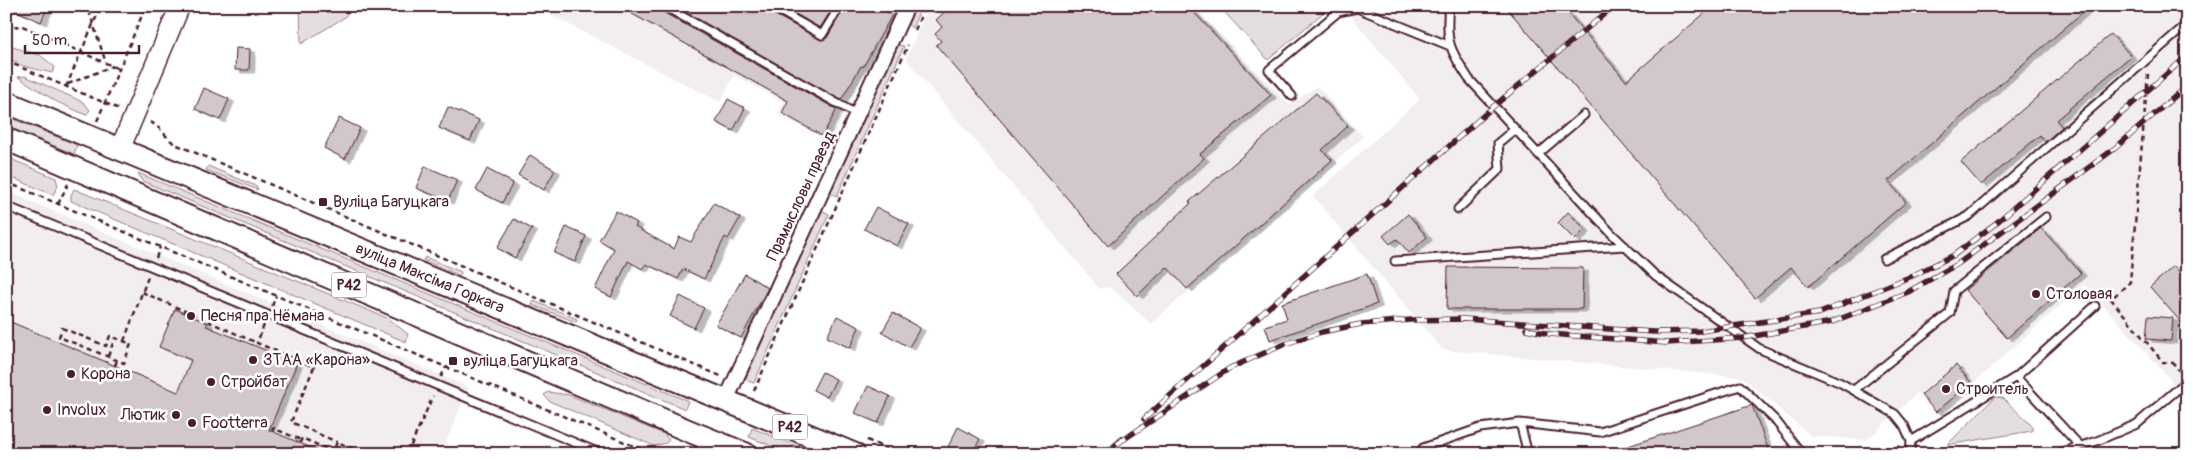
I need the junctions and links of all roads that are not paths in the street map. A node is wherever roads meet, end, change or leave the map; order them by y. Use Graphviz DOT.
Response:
graph roads {
  1 [pos="180,6"];
  2 [pos="664,6"];
  3 [pos="771,6"];
  4 [pos="840,6"];
  5 [pos="1449,6"];
  6 [pos="903,9"];
  7 [pos="2187,24"];
  8 [pos="1450,46"];
  9 [pos="1292,96"];
  10 [pos="6,102"];
  11 [pos="858,115"];
  12 [pos="1584,116"];
  13 [pos="1515,129"];
  14 [pos="6,139"];
  15 [pos="120,149"];
  16 [pos="1538,154"];
  17 [pos="106,181"];
  18 [pos="6,206"];
  19 [pos="1458,209"];
  20 [pos="2046,217"];
  21 [pos="1625,246"];
  22 [pos="1884,259"];
  23 [pos="1395,261"];
  24 [pos="2095,306"];
  25 [pos="2016,377"];
  26 [pos="2187,380"];
  27 [pos="1854,390"];
  28 [pos="726,400"];
  29 [pos="1520,423"];
  30 [pos="1912,441"];
  31 [pos="2079,445"];
  32 [pos="705,446"];
  33 [pos="602,454"];
  34 [pos="746,454"];
  35 [pos="854,454"];
  36 [pos="1425,454"];
  37 [pos="1528,454"];
  38 [pos="1802,454"];
  39 [pos="1910,454"];
  40 [pos="2055,454"];
  1 -- 15 [label="main road"];
  2 -- 11 [label="lane"];
  3 -- 4 [label="lane"];
  5 -- 8 [label="lane"];
  6 -- 11 [label="street, Прамысловы праезд"];
  7 -- 22 [label="lane"];
  8 -- 9 [label="lane"];
  8 -- 13 [label="lane"];
  10 -- 15 [label="main road, вуліца Максіма Горкага / Р42"];
  11 -- 28 [label="street, Прамысловы праезд"];
  12 -- 16 [label="lane"];
  13 -- 16 [label="lane"];
  13 -- 19 [label="lane"];
  14 -- 17 [label="main road, Р42"];
  15 -- 17 [label="main road"];
  15 -- 28 [label="main road, вуліца Максіма Горкага / Р42"];
  16 -- 21 [label="lane"];
  17 -- 32 [label="main road, Р42"];
  18 -- 33 [label="lane"];
  20 -- 27 [label="lane"];
  21 -- 23 [label="lane"];
  21 -- 27 [label="lane"];
  24 -- 25 [label="lane"];
  25 -- 30 [label="lane"];
  25 -- 31 [label="lane"];
  26 -- 31 [label="lane"];
  27 -- 30 [label="lane"];
  28 -- 35 [label="main road, вуліца Максіма Горкага / Р42"];
  29 -- 36 [label="lane"];
  29 -- 37 [label="lane"];
  29 -- 38 [label="lane"];
  30 -- 39 [label="lane"];
  31 -- 40 [label="lane"];
  32 -- 34 [label="main road, Р42"];
}
